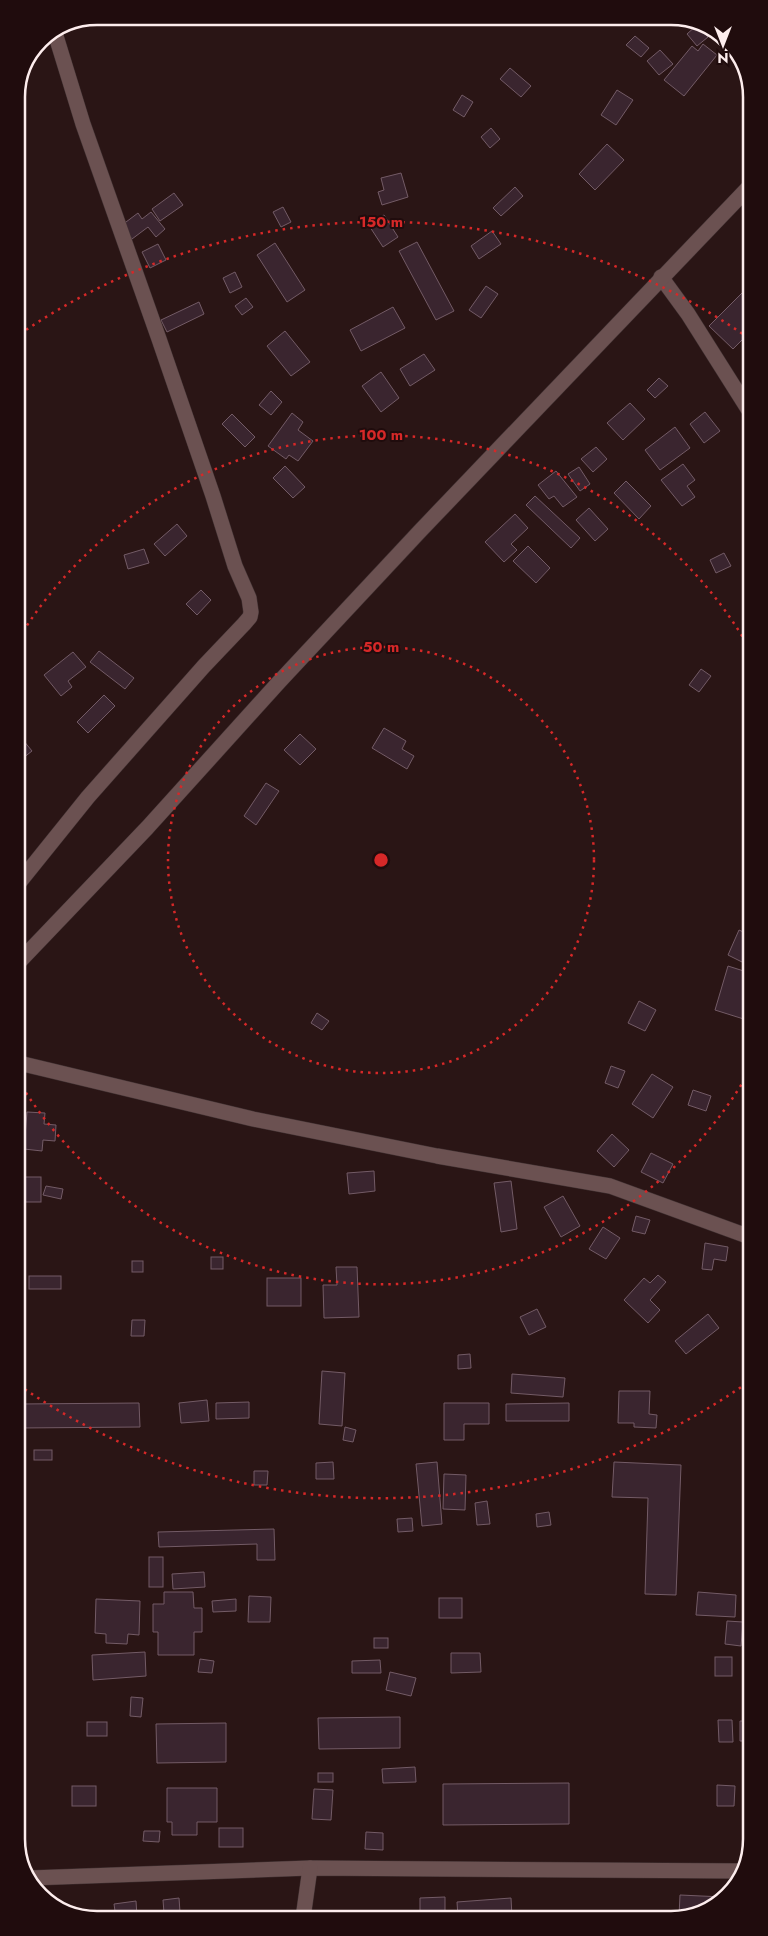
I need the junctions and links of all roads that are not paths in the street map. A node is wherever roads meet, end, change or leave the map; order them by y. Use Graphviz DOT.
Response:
graph roads {
  1 [pos="57,38"];
  2 [pos="743,193"];
  3 [pos="661,277"];
  4 [pos="743,401"];
  5 [pos="25,875"];
  6 [pos="25,956"];
  7 [pos="25,1064"];
  8 [pos="743,1234"];
  9 [pos="310,1868"];
  10 [pos="736,1870"];
  11 [pos="36,1878"];
  12 [pos="304,1911"];
  1 -- 5 [label="street"];
  2 -- 3 [label="street"];
  3 -- 4 [label="street"];
  3 -- 6 [label="street"];
  7 -- 8 [label="street"];
  9 -- 10 [label="street"];
  9 -- 11 [label="street"];
  9 -- 12 [label="street"];
}
